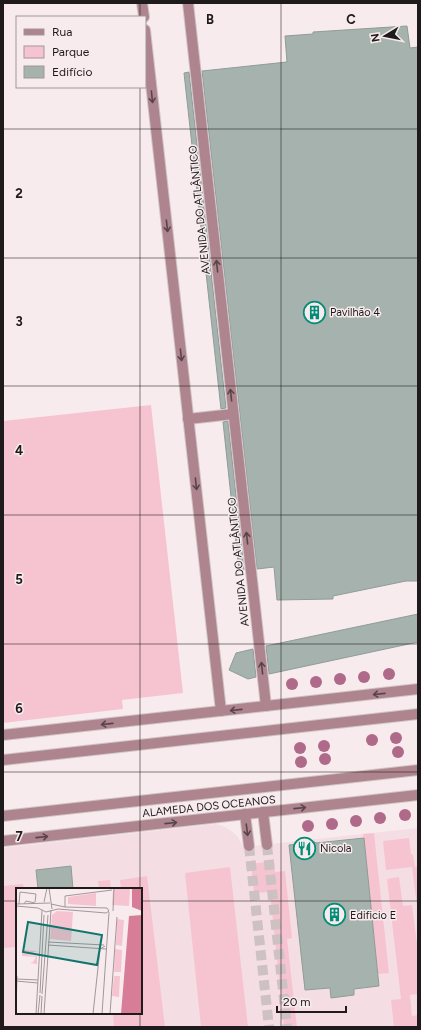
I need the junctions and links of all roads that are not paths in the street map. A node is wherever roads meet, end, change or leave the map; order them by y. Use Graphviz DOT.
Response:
graph roads {
  1 [pos="142,3"];
  2 [pos="188,3"];
  3 [pos="144,16"];
  4 [pos="146,39"];
  5 [pos="233,414"];
  6 [pos="188,420"];
  7 [pos="418,689"];
  8 [pos="266,706"];
  9 [pos="221,711"];
  10 [pos="418,714"];
  11 [pos="3,735"];
  12 [pos="3,760"];
  13 [pos="418,770"];
  14 [pos="418,795"];
  15 [pos="263,812"];
  16 [pos="245,814"];
  17 [pos="3,816"];
  18 [pos="3,841"];
  19 [pos="267,844"];
  20 [pos="249,846"];
  1 -- 3 [label="street"];
  5 -- 2 [label="street, AVENIDA DO ATLÂNTICO, one-way"];
  4 -- 6 [label="street, one-way"];
  5 -- 6 [label="street"];
  8 -- 5 [label="street, AVENIDA DO ATLÂNTICO, one-way"];
  6 -- 9 [label="street, one-way"];
  7 -- 8 [label="street, one-way"];
  8 -- 9 [label="street, one-way"];
  9 -- 11 [label="street, one-way"];
  10 -- 12 [label="street"];
  13 -- 17 [label="street, ALAMEDA DOS OCEANOS"];
  15 -- 14 [label="street, ALAMEDA DOS OCEANOS, one-way"];
  15 -- 16 [label="street, ALAMEDA DOS OCEANOS"];
  15 -- 19 [label="street"];
  18 -- 16 [label="street, ALAMEDA DOS OCEANOS, one-way"];
  16 -- 20 [label="street, one-way"];
}
